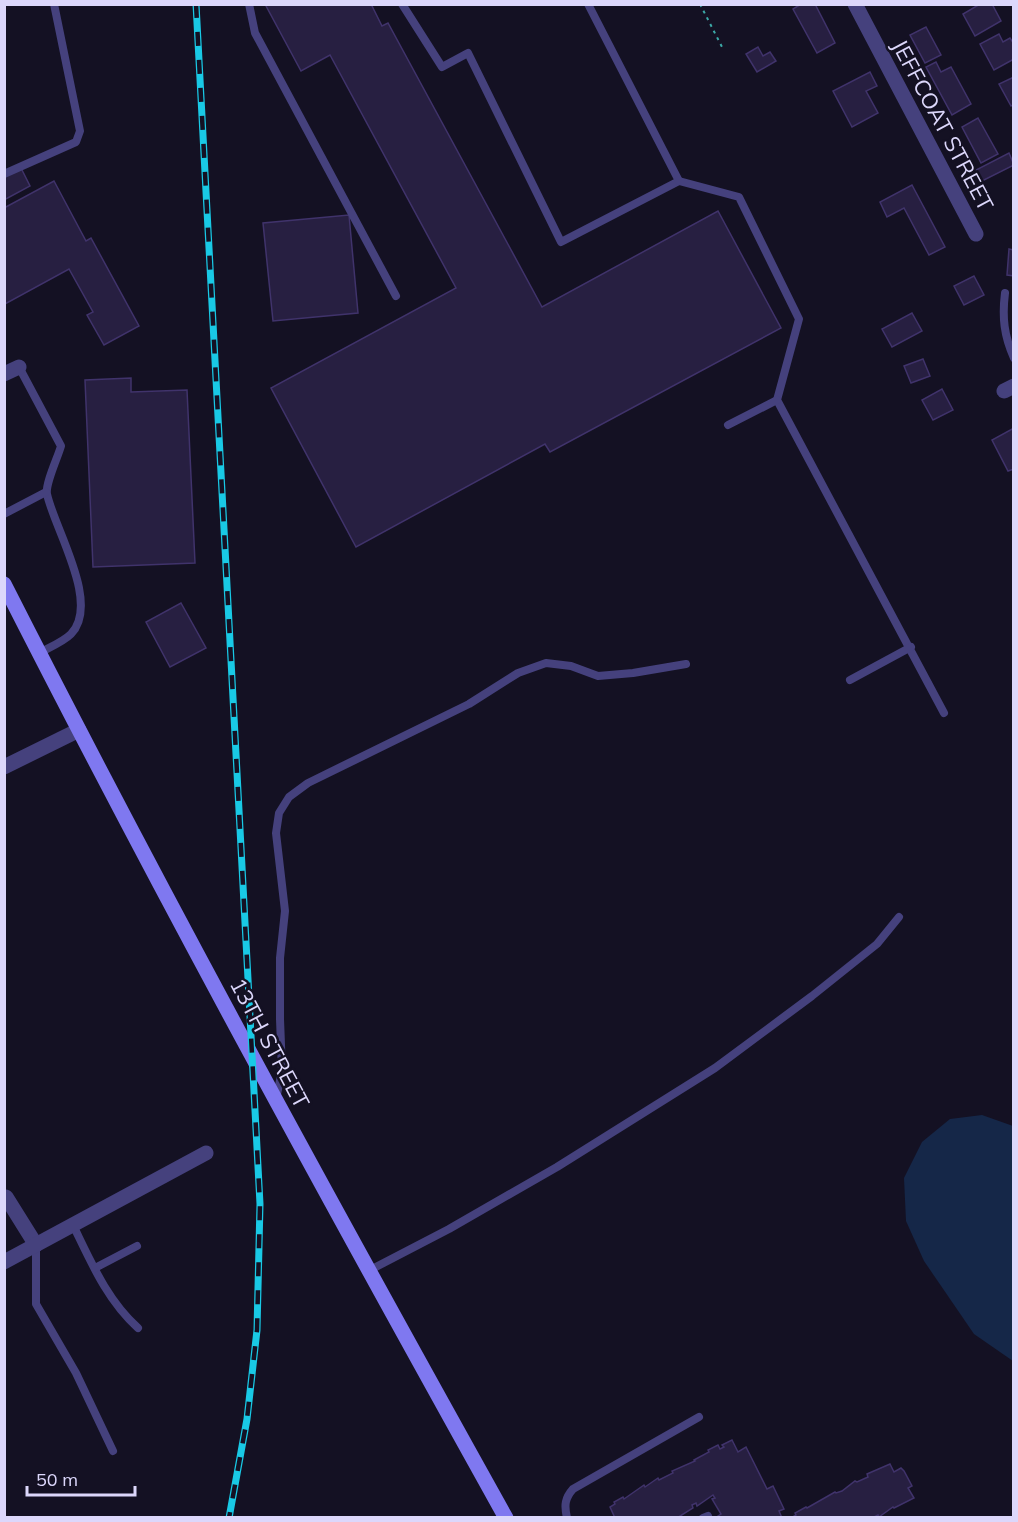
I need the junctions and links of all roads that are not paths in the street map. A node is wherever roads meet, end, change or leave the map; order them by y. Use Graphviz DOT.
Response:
graph roads {
  1 [pos="54,4"];
  2 [pos="249,4"];
  3 [pos="402,4"];
  4 [pos="588,4"];
  5 [pos="855,4"];
  6 [pos="4,174"];
  7 [pos="679,181"];
  8 [pos="976,234"];
  9 [pos="1005,293"];
  10 [pos="396,296"];
  11 [pos="1014,358"];
  12 [pos="19,367"];
  13 [pos="4,374"];
  14 [pos="777,400"];
  15 [pos="728,425"];
  16 [pos="46,492"];
  17 [pos="4,514"];
  18 [pos="4,584"];
  19 [pos="910,647"];
  20 [pos="39,653"];
  21 [pos="686,664"];
  22 [pos="850,680"];
  23 [pos="944,713"];
  24 [pos="79,730"];
  25 [pos="4,767"];
  26 [pos="899,917"];
  27 [pos="275,1100"];
  28 [pos="206,1153"];
  29 [pos="6,1197"];
  30 [pos="73,1225"];
  31 [pos="36,1245"];
  32 [pos="137,1246"];
  33 [pos="4,1262"];
  34 [pos="95,1268"];
  35 [pos="369,1270"];
  36 [pos="138,1328"];
  37 [pos="699,1418"];
  38 [pos="113,1451"];
  39 [pos="506,1518"];
  40 [pos="567,1518"];
  1 -- 6 [label="lane"];
  2 -- 10 [label="lane"];
  3 -- 7 [label="lane"];
  4 -- 7 [label="lane"];
  5 -- 8 [label="street, JEFFCOAT STREET"];
  7 -- 14 [label="lane"];
  9 -- 11 [label="lane"];
  12 -- 13 [label="street"];
  12 -- 16 [label="lane"];
  14 -- 15 [label="lane"];
  14 -- 19 [label="lane"];
  16 -- 17 [label="lane"];
  16 -- 20 [label="lane"];
  18 -- 20 [label="street, 13TH STREET"];
  19 -- 22 [label="lane"];
  19 -- 23 [label="lane"];
  20 -- 24 [label="street, 13TH STREET"];
  21 -- 27 [label="lane"];
  24 -- 25 [label="street"];
  24 -- 27 [label="street, 13TH STREET"];
  26 -- 35 [label="lane"];
  27 -- 35 [label="street, 13TH STREET"];
  28 -- 30 [label="street"];
  29 -- 31 [label="street"];
  30 -- 31 [label="street"];
  30 -- 34 [label="lane"];
  31 -- 33 [label="street"];
  31 -- 38 [label="lane"];
  32 -- 34 [label="lane"];
  34 -- 36 [label="lane"];
  35 -- 39 [label="street, 13TH STREET"];
  37 -- 40 [label="lane"];
}
